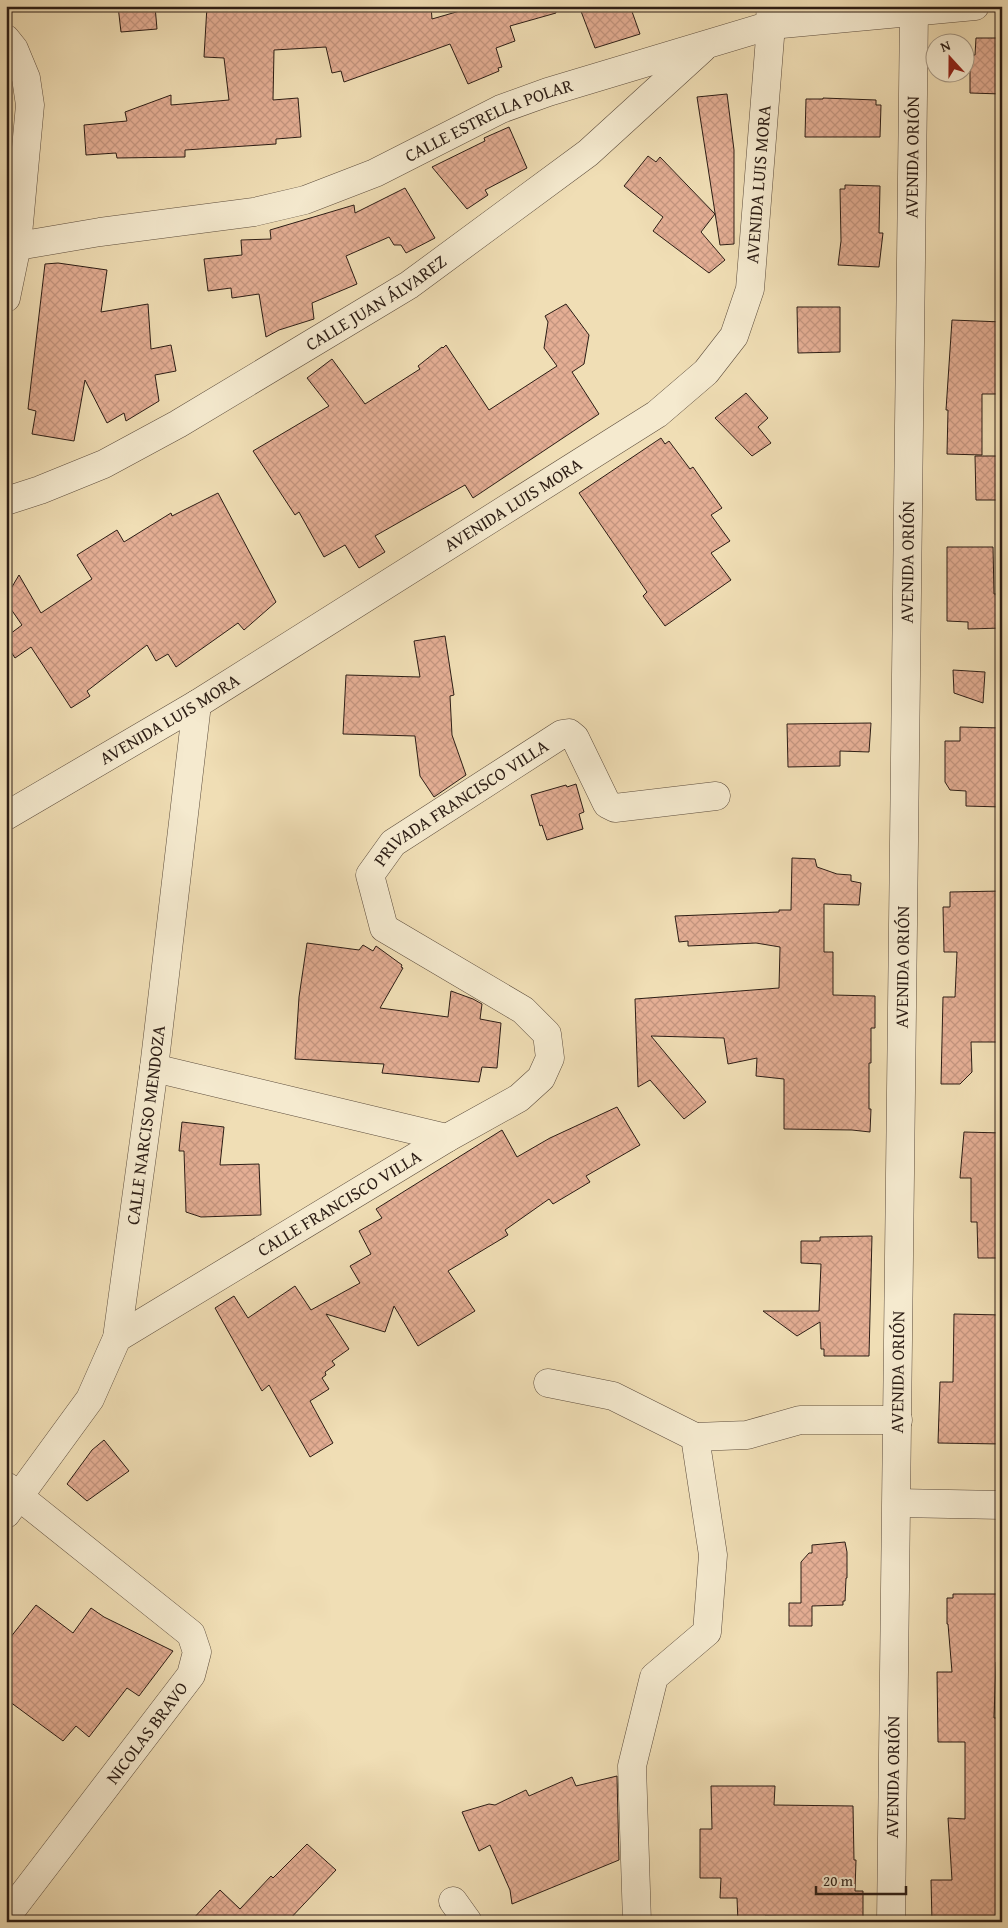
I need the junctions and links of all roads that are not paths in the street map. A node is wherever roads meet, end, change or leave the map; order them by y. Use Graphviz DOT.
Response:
graph roads {
  1 [pos="961,7"];
  2 [pos="914,11"];
  3 [pos="771,16"];
  4 [pos="6,39"];
  5 [pos="707,44"];
  6 [pos="12,247"];
  7 [pos="6,298"];
  8 [pos="6,501"];
  9 [pos="197,704"];
  10 [pos="716,796"];
  11 [pos="6,816"];
  12 [pos="550,1058"];
  13 [pos="154,1068"];
  14 [pos="447,1138"];
  15 [pos="117,1338"];
  16 [pos="548,1383"];
  17 [pos="898,1420"];
  18 [pos="695,1438"];
  19 [pos="11,1499"];
  20 [pos="897,1503"];
  21 [pos="1002,1505"];
  22 [pos="6,1917"];
  23 [pos="637,1922"];
  24 [pos="891,1922"];
  1 -- 2 [label="street, CALLE ESTRELLA POLAR"];
  2 -- 3 [label="street, CALLE ESTRELLA POLAR"];
  2 -- 17 [label="street, AVENIDA ORIÓN"];
  3 -- 5 [label="street, CALLE ESTRELLA POLAR"];
  3 -- 9 [label="street, AVENIDA LUIS MORA"];
  4 -- 6 [label="street"];
  5 -- 6 [label="street, CALLE ESTRELLA POLAR"];
  5 -- 8 [label="street, CALLE JUAN ÁLVAREZ"];
  6 -- 7 [label="street"];
  9 -- 11 [label="street, AVENIDA LUIS MORA"];
  9 -- 13 [label="street, CALLE NARCISO MENDOZA"];
  10 -- 12 [label="street, PRIVADA FRANCISCO VILLA"];
  12 -- 14 [label="street, CALLE FRANCISCO VILLA"];
  13 -- 14 [label="street"];
  13 -- 15 [label="street, CALLE NARCISO MENDOZA"];
  14 -- 15 [label="street, CALLE FRANCISCO VILLA"];
  15 -- 19 [label="street, CALLE NARCISO MENDOZA"];
  16 -- 18 [label="street"];
  17 -- 18 [label="street"];
  17 -- 20 [label="street, AVENIDA ORIÓN"];
  18 -- 23 [label="street"];
  19 -- 22 [label="street, NICOLAS BRAVO"];
  20 -- 21 [label="street"];
  20 -- 24 [label="street, AVENIDA ORIÓN"];
}
